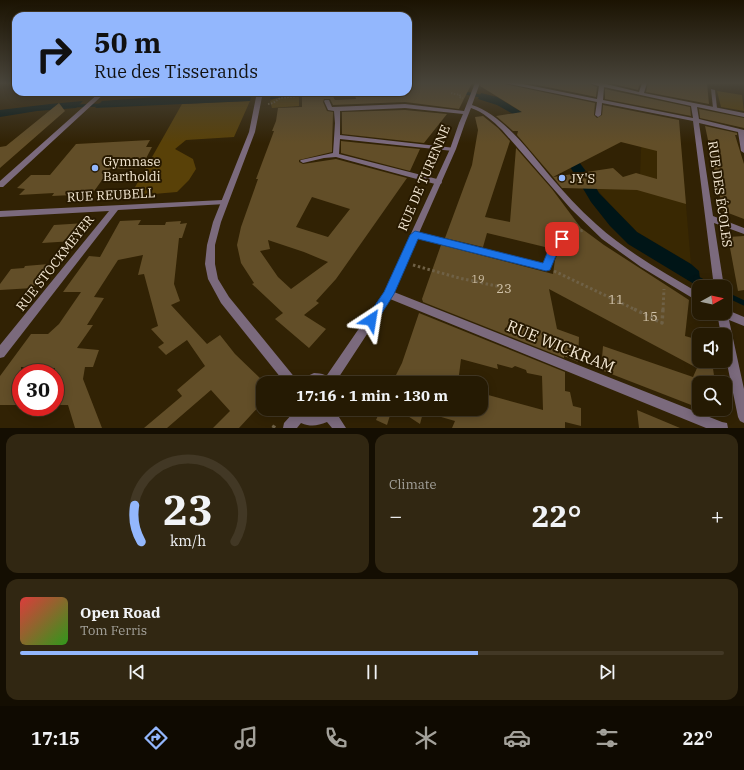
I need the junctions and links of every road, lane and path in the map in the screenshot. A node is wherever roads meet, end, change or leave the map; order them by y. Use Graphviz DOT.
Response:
graph roads {
  1 [pos="91,103"];
  2 [pos="258,103"];
  3 [pos="328,103"];
  4 [pos="600,103"];
  5 [pos="610,103"];
  6 [pos="689,103"];
  7 [pos="714,103"];
  8 [pos="470,104"];
  9 [pos="694,104"];
  10 [pos="715,108"];
  11 [pos="337,109"];
  12 [pos="466,113"];
  13 [pos="598,115"];
  14 [pos="744,115"];
  15 [pos="696,120"];
  16 [pos="742,131"];
  17 [pos="337,137"];
  18 [pos="453,149"];
  19 [pos="744,151"];
  20 [pos="336,155"];
  21 [pos="303,161"];
  22 [pos="438,182"];
  23 [pos="0,185"];
  24 [pos="223,202"];
  25 [pos="116,207"];
  26 [pos="0,214"];
  27 [pos="709,218"];
  28 [pos="593,226"];
  29 [pos="744,231"];
  30 [pos="415,235"];
  31 [pos="562,239"];
  32 [pos="403,262"];
  33 [pos="546,267"];
  34 [pos="666,278"];
  35 [pos="718,280"];
  36 [pos="501,287"];
  37 [pos="388,294"];
  38 [pos="692,294"];
  39 [pos="732,316"];
  40 [pos="723,320"];
  41 [pos="744,322"];
  42 [pos="0,354"];
  43 [pos="286,376"];
  44 [pos="334,376"];
  45 [pos="296,416"];
  46 [pos="304,416"];
  47 [pos="326,416"];
  48 [pos="333,416"];
  49 [pos="744,417"];
  50 [pos="289,428"];
  51 [pos="340,428"];
  52 [pos="722,428"];
  1 -- 23 [label="street"];
  2 -- 24 [label="street"];
  3 -- 11 [label="street"];
  4 -- 13 [label="street"];
  5 -- 15 [label="street"];
  6 -- 9 [label="street"];
  7 -- 10 [label="lane"];
  8 -- 12 [label="street, RUE DE TURENNE"];
  8 -- 28 [label="street"];
  9 -- 10 [label="street"];
  9 -- 15 [label="street, RUE DES ÉCOLES"];
  10 -- 14 [label="street"];
  11 -- 12 [label="street"];
  11 -- 17 [label="street"];
  12 -- 18 [label="street, RUE DE TURENNE"];
  15 -- 16 [label="street"];
  15 -- 27 [label="street, RUE DES ÉCOLES"];
  16 -- 19 [label="street"];
  17 -- 18 [label="street"];
  17 -- 20 [label="street"];
  18 -- 22 [label="street, RUE DE TURENNE"];
  20 -- 21 [label="street"];
  20 -- 22 [label="street"];
  22 -- 30 [label="street, RUE DE TURENNE"];
  24 -- 25 [label="street, RUE REUBELL"];
  24 -- 43 [label="street"];
  25 -- 26 [label="street, RUE REUBELL"];
  25 -- 42 [label="street, RUE STOCKMEYER"];
  27 -- 29 [label="street"];
  27 -- 35 [label="street, RUE DES ÉCOLES"];
  28 -- 31 [label="path"];
  28 -- 34 [label="street"];
  30 -- 32 [label="street, RUE DE TURENNE"];
  30 -- 33 [label="street"];
  31 -- 33 [label="street"];
  32 -- 36 [label="path"];
  32 -- 37 [label="street, RUE DE TURENNE"];
  33 -- 34 [label="path"];
  34 -- 38 [label="street"];
  37 -- 44 [label="street, RUE DE TURENNE"];
  37 -- 52 [label="street, RUE WICKRAM"];
  39 -- 41 [label="street"];
  40 -- 49 [label="street"];
  45 -- 50 [label="street"];
  46 -- 47 [label="street"];
  48 -- 51 [label="street"];
}
